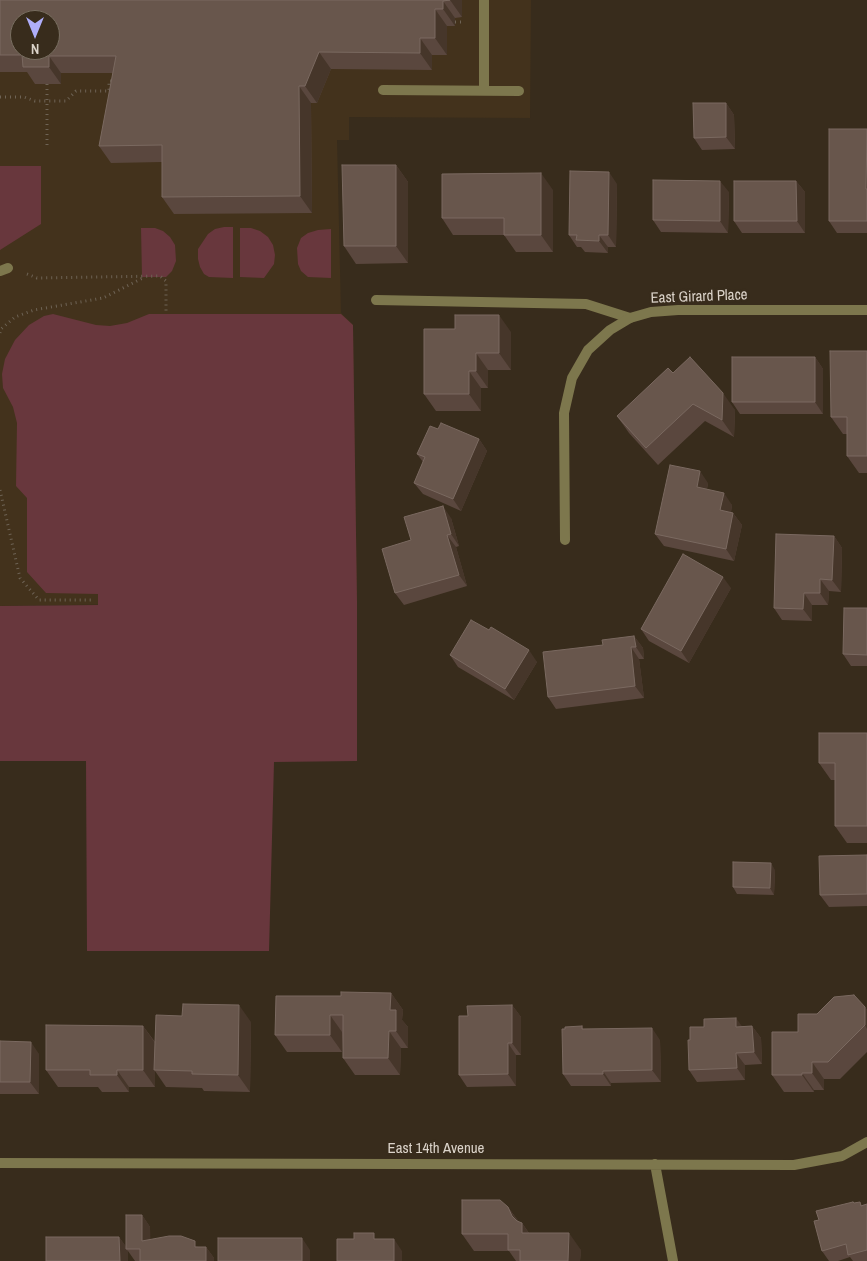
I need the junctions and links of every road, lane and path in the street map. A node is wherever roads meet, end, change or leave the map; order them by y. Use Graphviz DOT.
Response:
graph roads {
  1 [pos="484,0"];
  2 [pos="117,81"];
  3 [pos="47,84"];
  4 [pos="383,90"];
  5 [pos="484,90"];
  6 [pos="519,91"];
  7 [pos="0,97"];
  8 [pos="47,101"];
  9 [pos="47,145"];
  10 [pos="4,269"];
  11 [pos="148,276"];
  12 [pos="376,300"];
  13 [pos="867,310"];
  14 [pos="166,314"];
  15 [pos="630,318"];
  16 [pos="0,330"];
  17 [pos="0,490"];
  18 [pos="565,540"];
  19 [pos="93,600"];
  20 [pos="867,1142"];
  21 [pos="0,1163"];
  22 [pos="655,1164"];
  23 [pos="673,1261"];
  1 -- 5 [label="street"];
  2 -- 8 [label="path"];
  3 -- 8 [label="path"];
  4 -- 5 [label="street"];
  5 -- 6 [label="street"];
  7 -- 8 [label="path"];
  8 -- 9 [label="path"];
  10 -- 11 [label="path"];
  11 -- 14 [label="path"];
  11 -- 16 [label="path"];
  12 -- 15 [label="street"];
  13 -- 15 [label="street, East Girard Place"];
  15 -- 18 [label="street, East Girard Place"];
  17 -- 19 [label="path"];
  20 -- 22 [label="street, East 14th Avenue"];
  21 -- 22 [label="street, East 14th Avenue"];
  22 -- 23 [label="street"];
}
